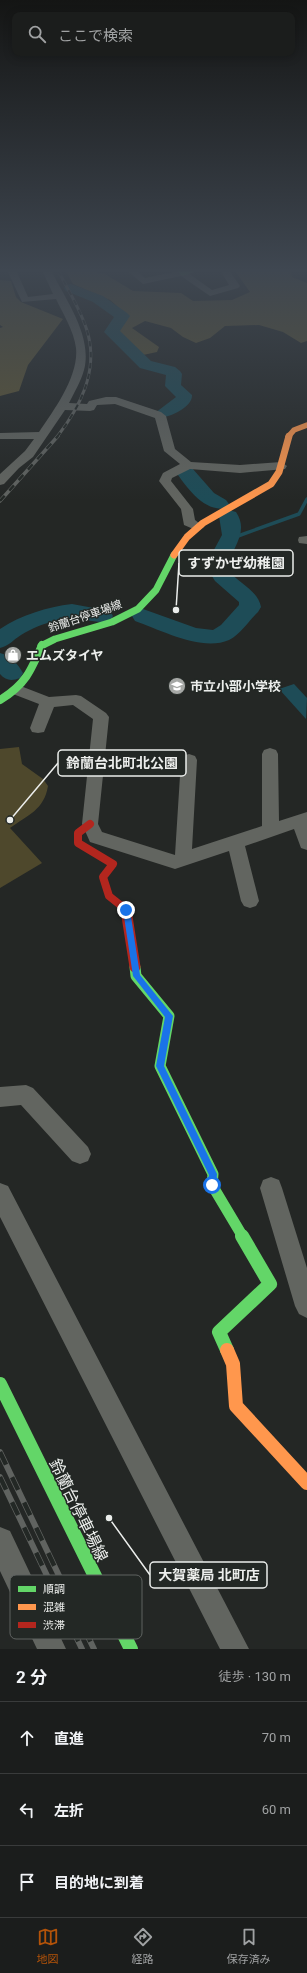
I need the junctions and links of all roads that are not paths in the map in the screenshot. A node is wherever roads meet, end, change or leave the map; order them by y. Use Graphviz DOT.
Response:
graph roads {
  1 [pos="81,347"];
  2 [pos="62,406"];
  3 [pos="307,425"];
  4 [pos="41,435"];
  5 [pos="0,436"];
  6 [pos="188,465"];
  7 [pos="281,466"];
  8 [pos="0,481"];
  9 [pos="198,527"];
  10 [pos="18,690"];
  11 [pos="0,700"];
  12 [pos="48,702"];
  13 [pos="38,728"];
  14 [pos="270,754"];
  15 [pos="189,760"];
  16 [pos="303,819"];
  17 [pos="90,824"];
  18 [pos="271,830"];
  19 [pos="235,842"];
  20 [pos="307,843"];
  21 [pos="183,859"];
  22 [pos="250,901"];
  23 [pos="0,1097"];
  24 [pos="80,1154"];
  25 [pos="271,1188"];
  26 [pos="0,1194"];
  27 [pos="307,1306"];
  28 [pos="0,1384"];
  29 [pos="307,1483"];
  30 [pos="0,1541"];
  31 [pos="16,1575"];
  32 [pos="94,1575"];
  33 [pos="47,1639"];
  34 [pos="126,1639"];
  35 [pos="52,1649"];
  36 [pos="131,1649"];
  37 [pos="235,1649"];
  1 -- 2 [label="street"];
  2 -- 4 [label="street"];
  2 -- 6 [label="street"];
  3 -- 7 [label="main road, 鈴蘭台停車場線"];
  4 -- 5 [label="street"];
  4 -- 8 [label="street"];
  6 -- 7 [label="street"];
  6 -- 9 [label="street"];
  7 -- 9 [label="main road, 鈴蘭台停車場線"];
  9 -- 10 [label="main road, 鈴蘭台停車場線"];
  10 -- 11 [label="main road, 鈴蘭台停車場線"];
  10 -- 12 [label="street"];
  12 -- 13 [label="street"];
  12 -- 17 [label="street"];
  14 -- 18 [label="street"];
  15 -- 21 [label="street"];
  16 -- 18 [label="street"];
  16 -- 20 [label="street"];
  17 -- 21 [label="street"];
  17 -- 29 [label="main road"];
  18 -- 19 [label="street"];
  19 -- 21 [label="street"];
  19 -- 22 [label="street"];
  23 -- 24 [label="street"];
  25 -- 27 [label="street"];
  26 -- 37 [label="street"];
  28 -- 32 [label="main road, 鈴蘭台停車場線"];
  30 -- 31 [label="street"];
  33 -- 35 [label="street"];
  34 -- 36 [label="main road, 鈴蘭台停車場線"];
}
